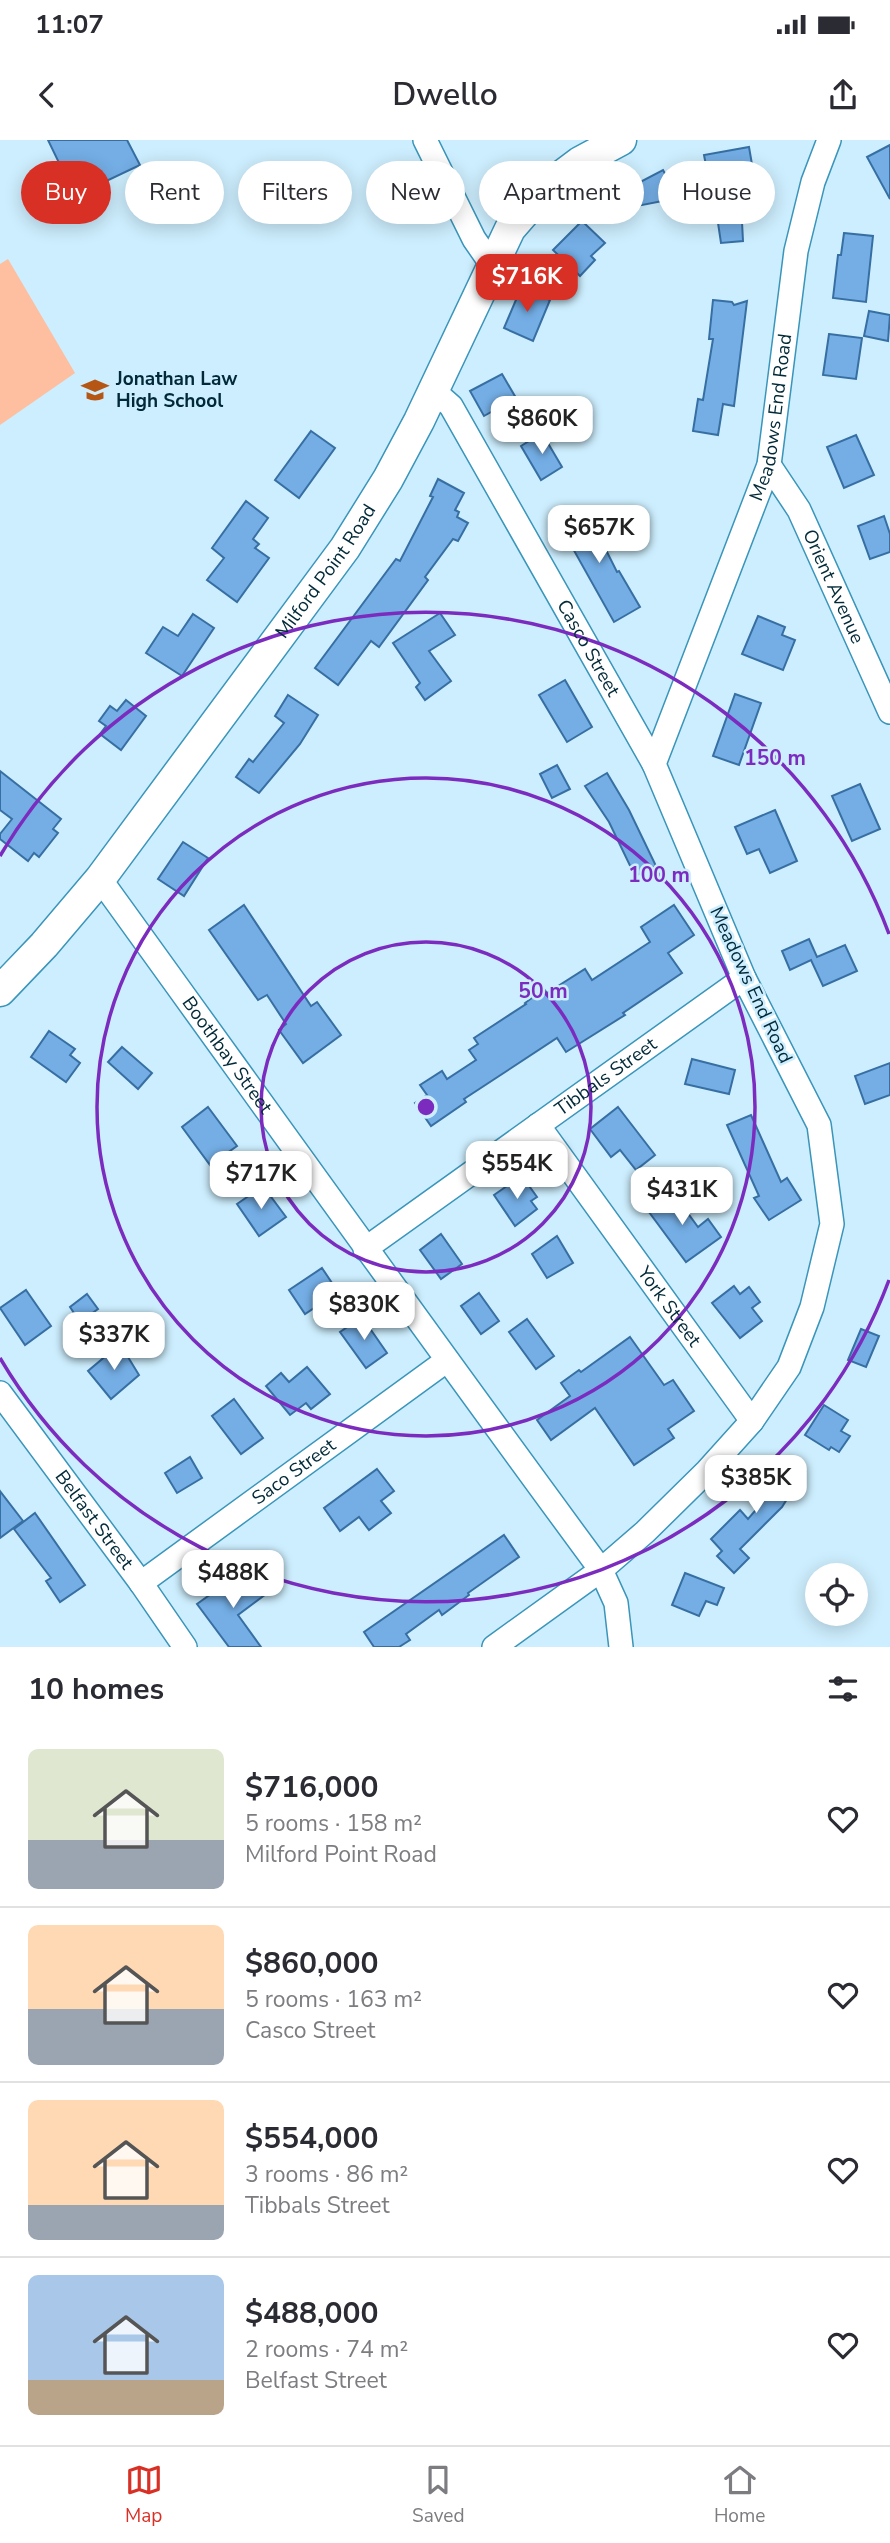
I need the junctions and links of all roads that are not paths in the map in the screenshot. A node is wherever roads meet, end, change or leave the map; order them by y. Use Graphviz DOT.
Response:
graph roads {
  1 [pos="425,140"];
  2 [pos="621,140"];
  3 [pos="829,140"];
  4 [pos="492,265"];
  5 [pos="434,391"];
  6 [pos="769,465"];
  7 [pos="890,712"];
  8 [pos="654,764"];
  9 [pos="100,879"];
  10 [pos="744,978"];
  11 [pos="0,991"];
  12 [pos="538,1125"];
  13 [pos="365,1249"];
  14 [pos="446,1361"];
  15 [pos="0,1393"];
  16 [pos="752,1421"];
  17 [pos="601,1570"];
  18 [pos="141,1583"];
  19 [pos="185,1647"];
  20 [pos="494,1647"];
  21 [pos="621,1647"];
  1 -- 4 [label="street"];
  2 -- 4 [label="main road, Milford Point Road"];
  3 -- 6 [label="street, Meadows End Road"];
  4 -- 5 [label="main road, Milford Point Road"];
  5 -- 8 [label="street, Casco Street"];
  5 -- 9 [label="main road, Milford Point Road"];
  6 -- 7 [label="street, Orient Avenue"];
  6 -- 8 [label="street, Meadows End Road"];
  8 -- 10 [label="street, Meadows End Road"];
  9 -- 11 [label="main road, Milford Point Road"];
  9 -- 13 [label="street, Boothbay Street"];
  10 -- 12 [label="street, Tibbals Street"];
  10 -- 16 [label="street, Meadows End Road"];
  12 -- 13 [label="street, Tibbals Street"];
  12 -- 16 [label="street, York Street"];
  13 -- 14 [label="street, Boothbay Street"];
  14 -- 17 [label="street, Boothbay Street"];
  14 -- 18 [label="street, Saco Street"];
  15 -- 18 [label="street, Belfast Street"];
  16 -- 17 [label="street, Meadows End Road"];
  17 -- 20 [label="street, Meadows End Road"];
  17 -- 21 [label="street, Boothbay Street"];
  18 -- 19 [label="street, Belfast Street"];
}
